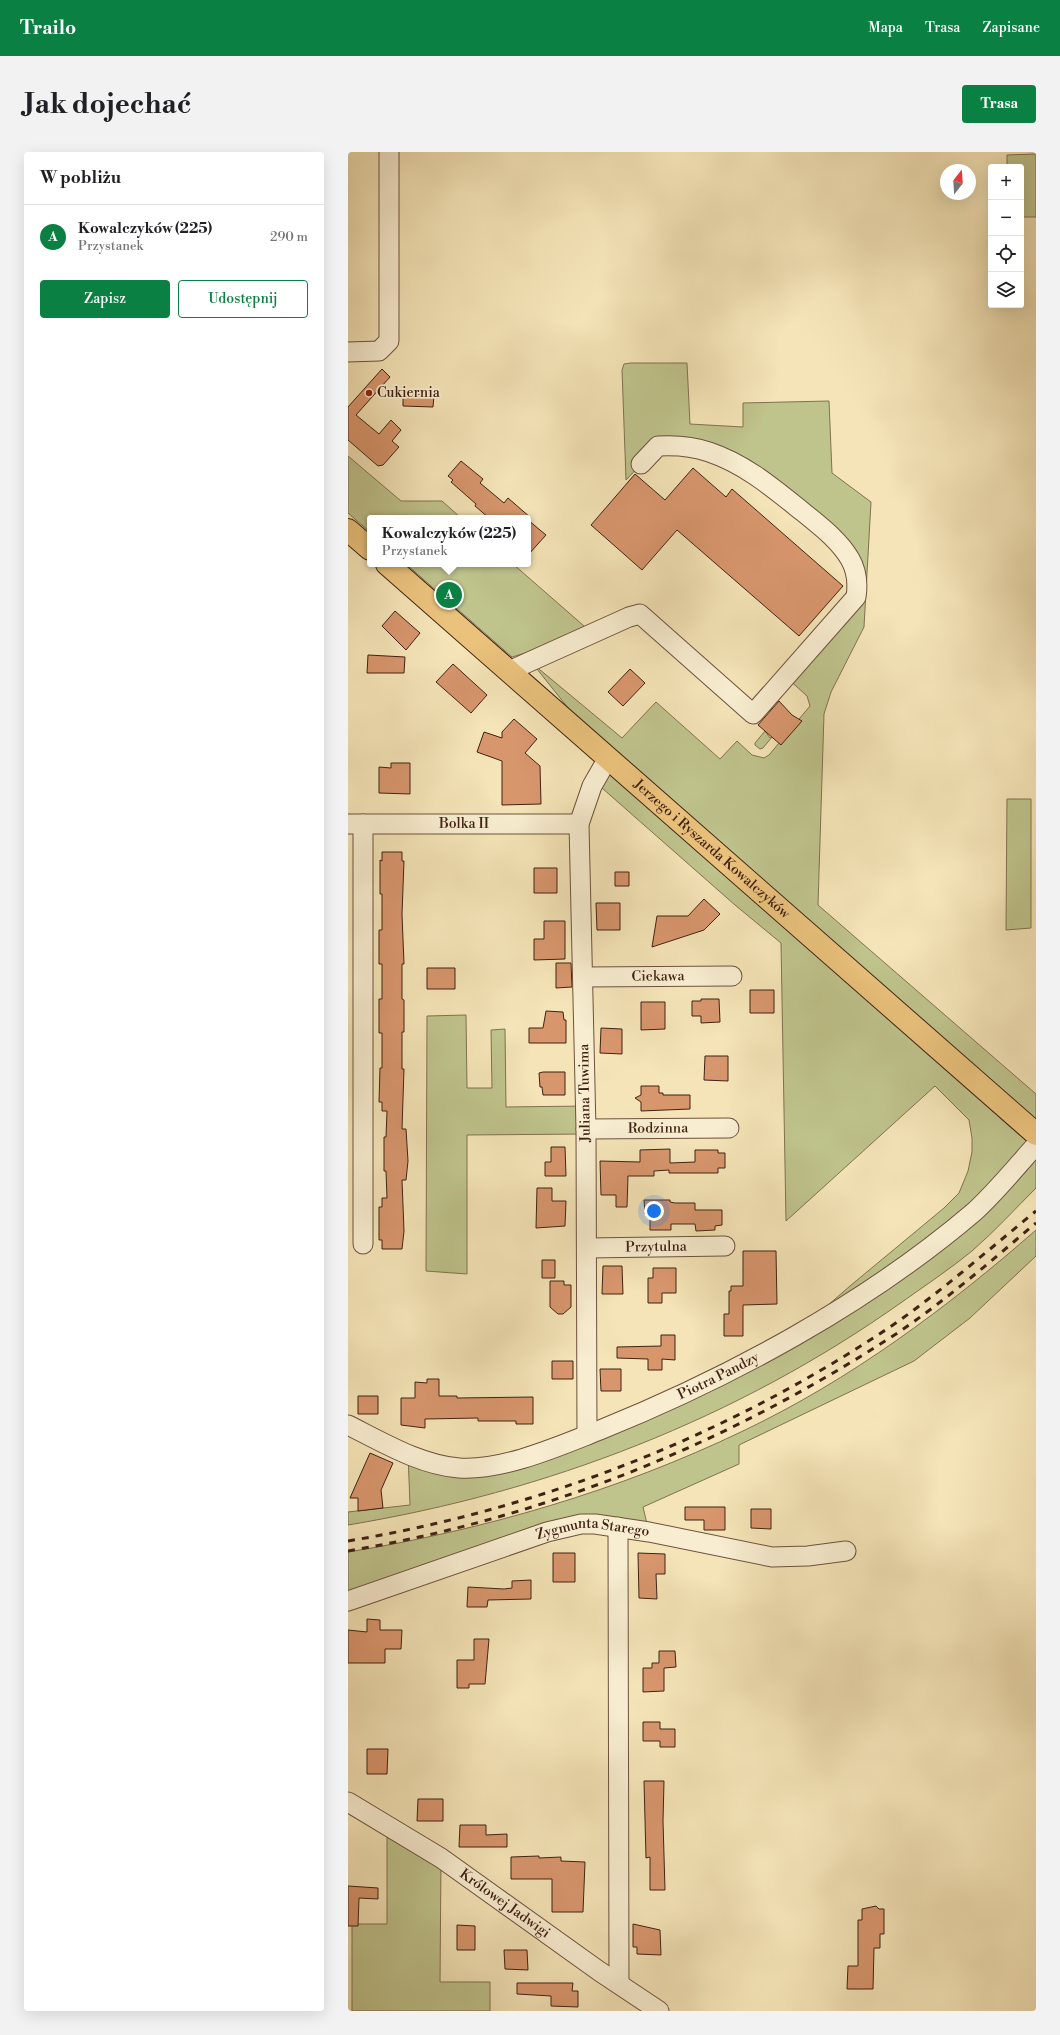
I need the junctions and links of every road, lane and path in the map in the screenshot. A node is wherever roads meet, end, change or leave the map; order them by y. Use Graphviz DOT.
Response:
graph roads {
  1 [pos="389,152"];
  2 [pos="348,352"];
  3 [pos="641,464"];
  4 [pos="348,530"];
  5 [pos="367,546"];
  6 [pos="389,567"];
  7 [pos="509,671"];
  8 [pos="608,758"];
  9 [pos="356,824"];
  10 [pos="579,824"];
  11 [pos="732,976"];
  12 [pos="583,977"];
  13 [pos="729,1128"];
  14 [pos="586,1129"];
  15 [pos="1036,1134"];
  16 [pos="1036,1145"];
  17 [pos="363,1244"];
  18 [pos="725,1246"];
  19 [pos="588,1248"];
  20 [pos="348,1425"];
  21 [pos="587,1435"];
  22 [pos="618,1527"];
  23 [pos="846,1551"];
  24 [pos="348,1601"];
  25 [pos="348,1802"];
  26 [pos="619,1984"];
  27 [pos="659,2011"];
  1 -- 2 [label="street"];
  3 -- 7 [label="street"];
  4 -- 5 [label="main road"];
  6 -- 7 [label="main road, Jerzego i Ryszarda Kowalczyków"];
  7 -- 8 [label="main road, Jerzego i Ryszarda Kowalczyków"];
  8 -- 10 [label="street, Juliana Tuwima"];
  8 -- 15 [label="main road, Jerzego i Ryszarda Kowalczyków"];
  9 -- 10 [label="street, Bolka II"];
  9 -- 17 [label="street"];
  10 -- 12 [label="street, Juliana Tuwima"];
  11 -- 12 [label="street, Ciekawa"];
  12 -- 14 [label="street, Juliana Tuwima"];
  13 -- 14 [label="street, Rodzinna"];
  14 -- 19 [label="street, Juliana Tuwima"];
  16 -- 21 [label="street, Piotra Pandzy"];
  18 -- 19 [label="street, Przytulna"];
  19 -- 21 [label="street, Juliana Tuwima"];
  20 -- 21 [label="street, Piotra Pandzy"];
  22 -- 23 [label="street, Zygmunta Starego"];
  22 -- 24 [label="street, Zygmunta Starego"];
  22 -- 26 [label="street"];
  25 -- 26 [label="street, Królowej Jadwigi"];
  26 -- 27 [label="street, Królowej Jadwigi"];
}
